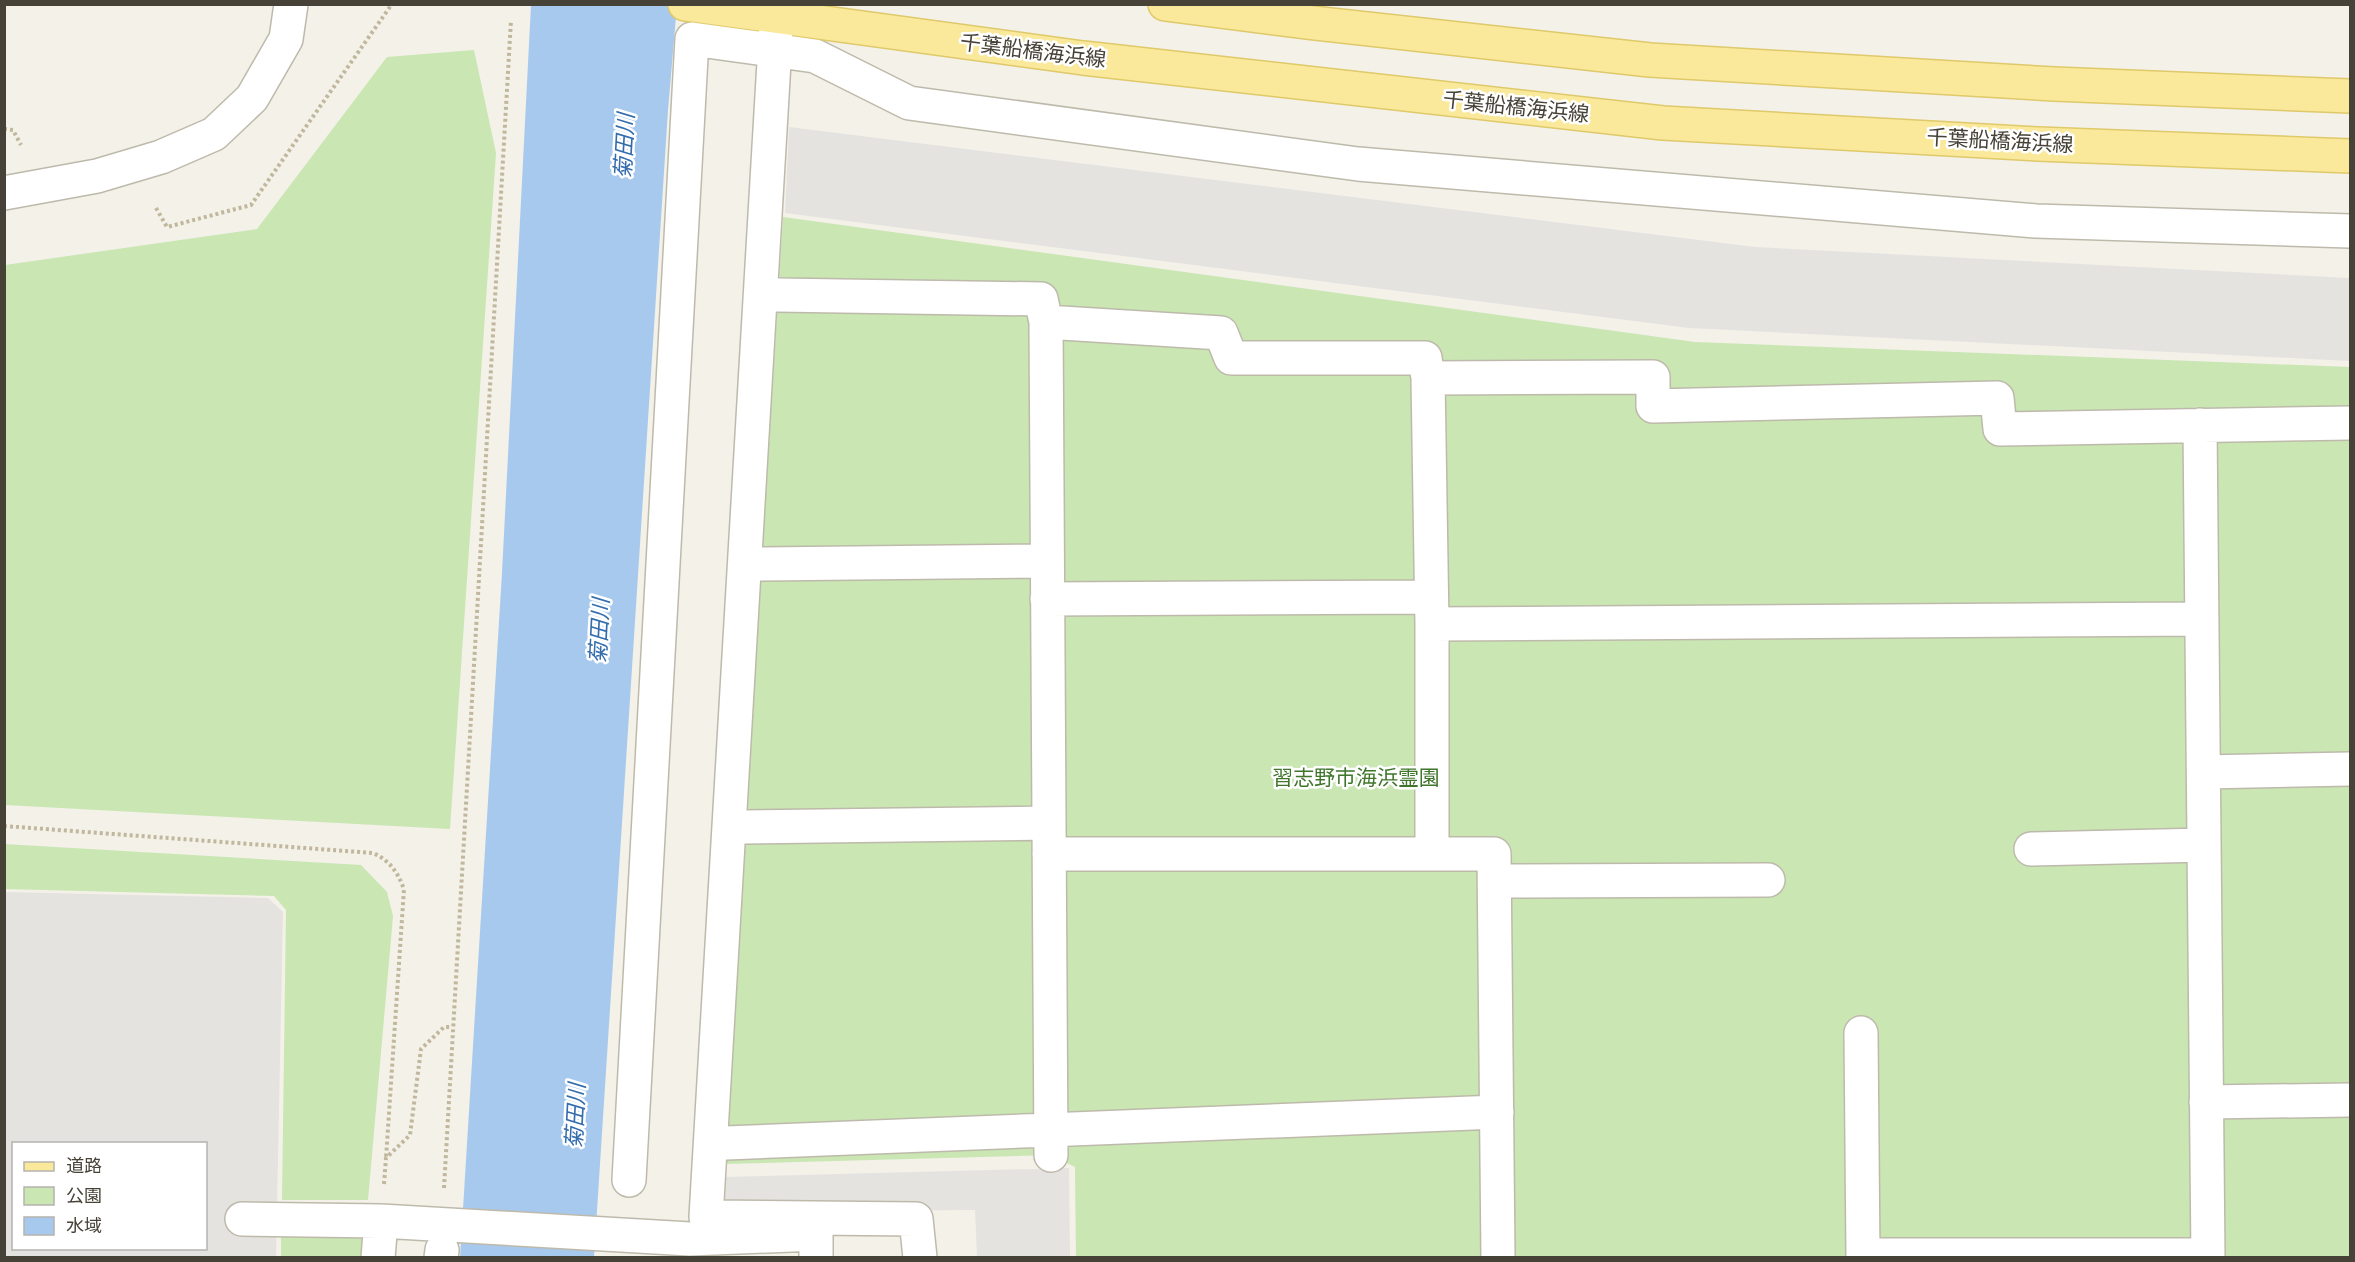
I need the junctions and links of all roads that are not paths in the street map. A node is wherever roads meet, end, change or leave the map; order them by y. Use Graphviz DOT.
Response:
graph roads {
  1 [pos="291,4"];
  2 [pos="1164,4"];
  3 [pos="688,5"];
  4 [pos="776,17"];
  5 [pos="775,50"];
  6 [pos="2350,96"];
  7 [pos="2350,156"];
  8 [pos="4,193"];
  9 [pos="2350,231"];
  10 [pos="778,295"];
  11 [pos="1046,322"];
  12 [pos="1428,378"];
  13 [pos="2350,423"];
  14 [pos="2200,425"];
  15 [pos="1047,561"];
  16 [pos="762,564"];
  17 [pos="1047,599"];
  18 [pos="1431,610"];
  19 [pos="2202,619"];
  20 [pos="2350,769"];
  21 [pos="2204,772"];
  22 [pos="745,827"];
  23 [pos="1049,838"];
  24 [pos="2204,845"];
  25 [pos="2031,849"];
  26 [pos="1432,854"];
  27 [pos="1768,879"];
  28 [pos="1495,881"];
  29 [pos="1861,1034"];
  30 [pos="2350,1101"];
  31 [pos="2206,1102"];
  32 [pos="1497,1112"];
  33 [pos="726,1143"];
  34 [pos="1051,1143"];
  35 [pos="629,1180"];
  36 [pos="242,1219"];
  37 [pos="394,1222"];
  38 [pos="706,1245"];
  39 [pos="1863,1256"];
  40 [pos="2208,1256"];
  41 [pos="378,1257"];
  42 [pos="816,1257"];
  43 [pos="920,1257"];
  44 [pos="1498,1257"];
  1 -- 8 [label="street"];
  2 -- 6 [label="main road"];
  3 -- 4 [label="main road, 千葉船橋海浜線"];
  4 -- 5 [label="street"];
  4 -- 7 [label="main road, 千葉船橋海浜線"];
  5 -- 9 [label="street"];
  5 -- 35 [label="street"];
  5 -- 43 [label="street"];
  10 -- 11 [label="street"];
  11 -- 12 [label="street"];
  11 -- 15 [label="street"];
  12 -- 14 [label="street"];
  12 -- 18 [label="street"];
  13 -- 14 [label="street"];
  14 -- 19 [label="street"];
  15 -- 16 [label="street"];
  15 -- 17 [label="street"];
  17 -- 18 [label="street"];
  17 -- 23 [label="street"];
  18 -- 19 [label="street"];
  18 -- 26 [label="street"];
  19 -- 21 [label="street"];
  20 -- 21 [label="street"];
  21 -- 24 [label="street"];
  22 -- 23 [label="street"];
  23 -- 26 [label="street"];
  23 -- 34 [label="street"];
  24 -- 25 [label="street"];
  24 -- 31 [label="street"];
  26 -- 28 [label="street"];
  27 -- 28 [label="street"];
  28 -- 32 [label="street"];
  29 -- 39 [label="street"];
  30 -- 31 [label="street"];
  31 -- 40 [label="street"];
  32 -- 34 [label="street"];
  32 -- 44 [label="street"];
  33 -- 34 [label="street"];
  36 -- 37 [label="street"];
  37 -- 38 [label="street"];
  37 -- 41 [label="street"];
  38 -- 42 [label="street"];
  39 -- 40 [label="street"];
}
